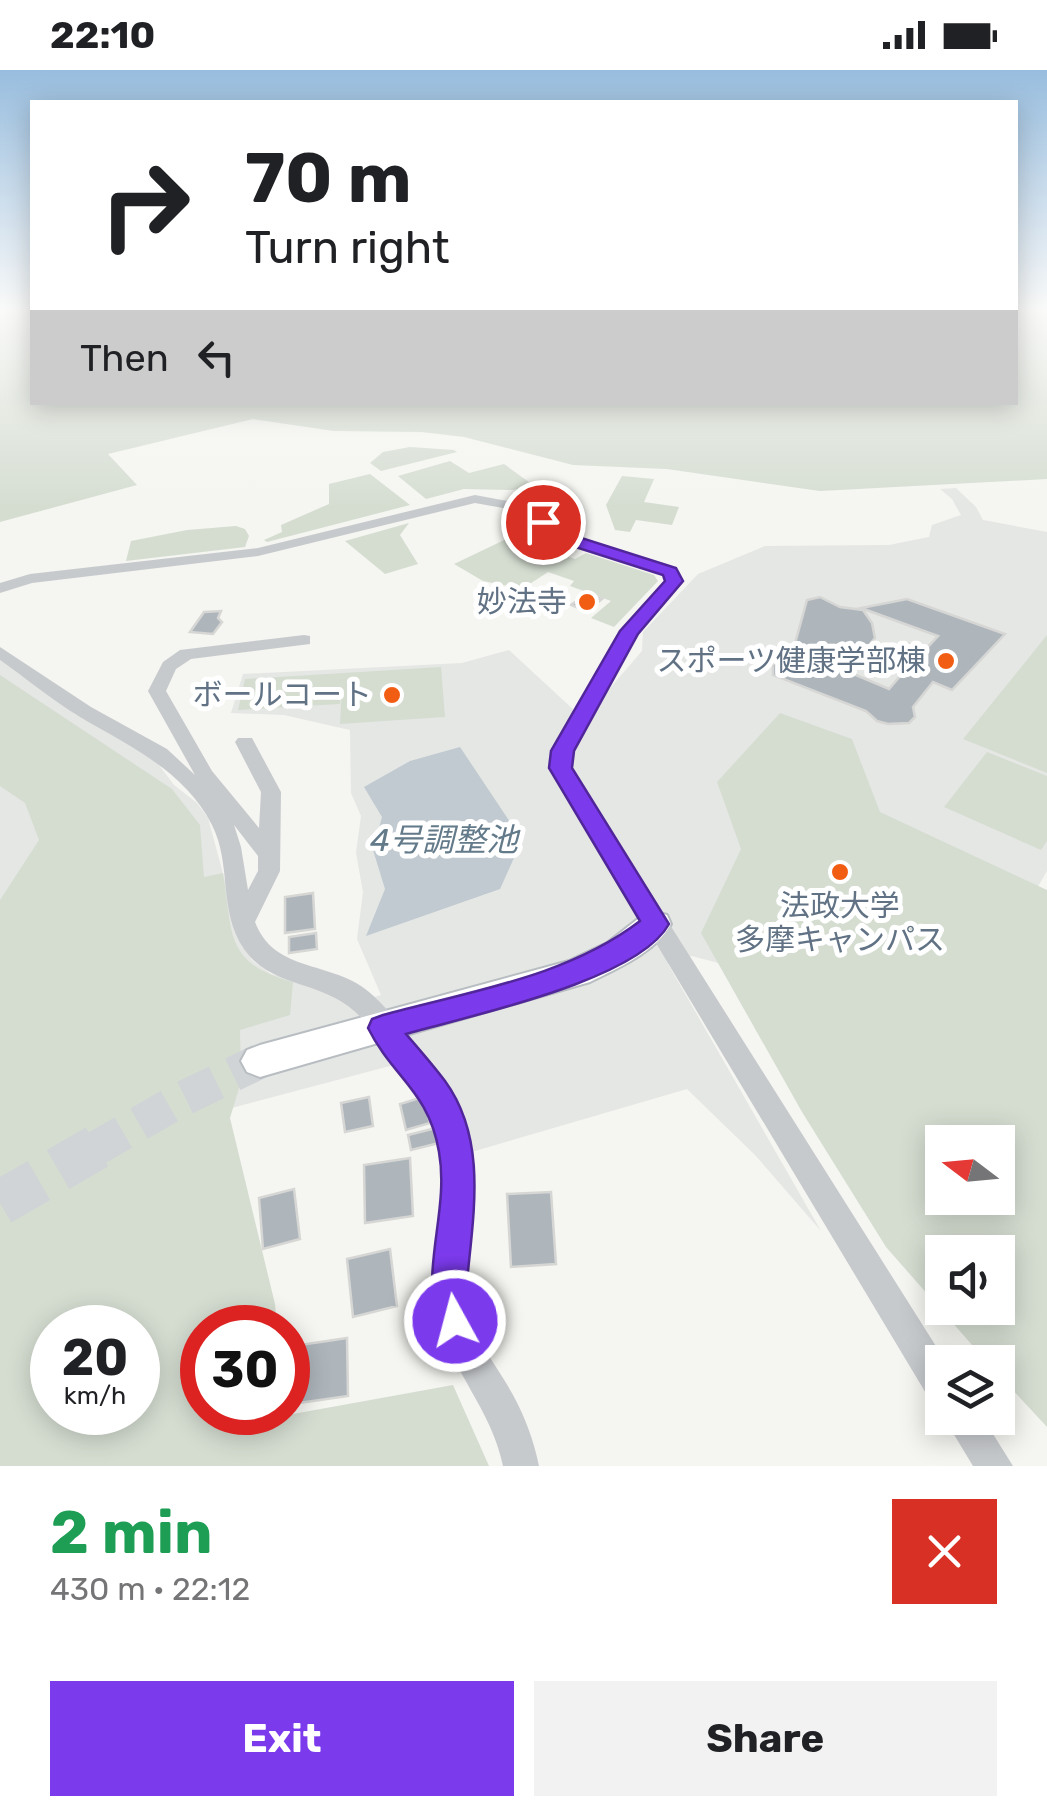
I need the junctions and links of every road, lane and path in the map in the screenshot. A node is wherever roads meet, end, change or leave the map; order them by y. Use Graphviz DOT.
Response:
graph roads {
  1 [pos="0,588"];
  2 [pos="304,640"];
  3 [pos="0,652"];
  4 [pos="245,742"];
  5 [pos="194,778"];
  6 [pos="269,854"];
  7 [pos="244,920"];
  8 [pos="655,924"];
  9 [pos="383,1028"];
  10 [pos="260,1061"];
  11 [pos="925,1361"];
  12 [pos="974,1435"];
  13 [pos="521,1466"];
  14 [pos="995,1466"];
  1 -- 8 [label="street"];
  2 -- 5 [label="street"];
  3 -- 5 [label="street"];
  4 -- 6 [label="street"];
  5 -- 6 [label="street"];
  5 -- 7 [label="street"];
  6 -- 7 [label="street"];
  7 -- 9 [label="street"];
  8 -- 9 [label="street"];
  8 -- 11 [label="street"];
  9 -- 10 [label="street"];
  9 -- 13 [label="street"];
  12 -- 14 [label="street"];
}
